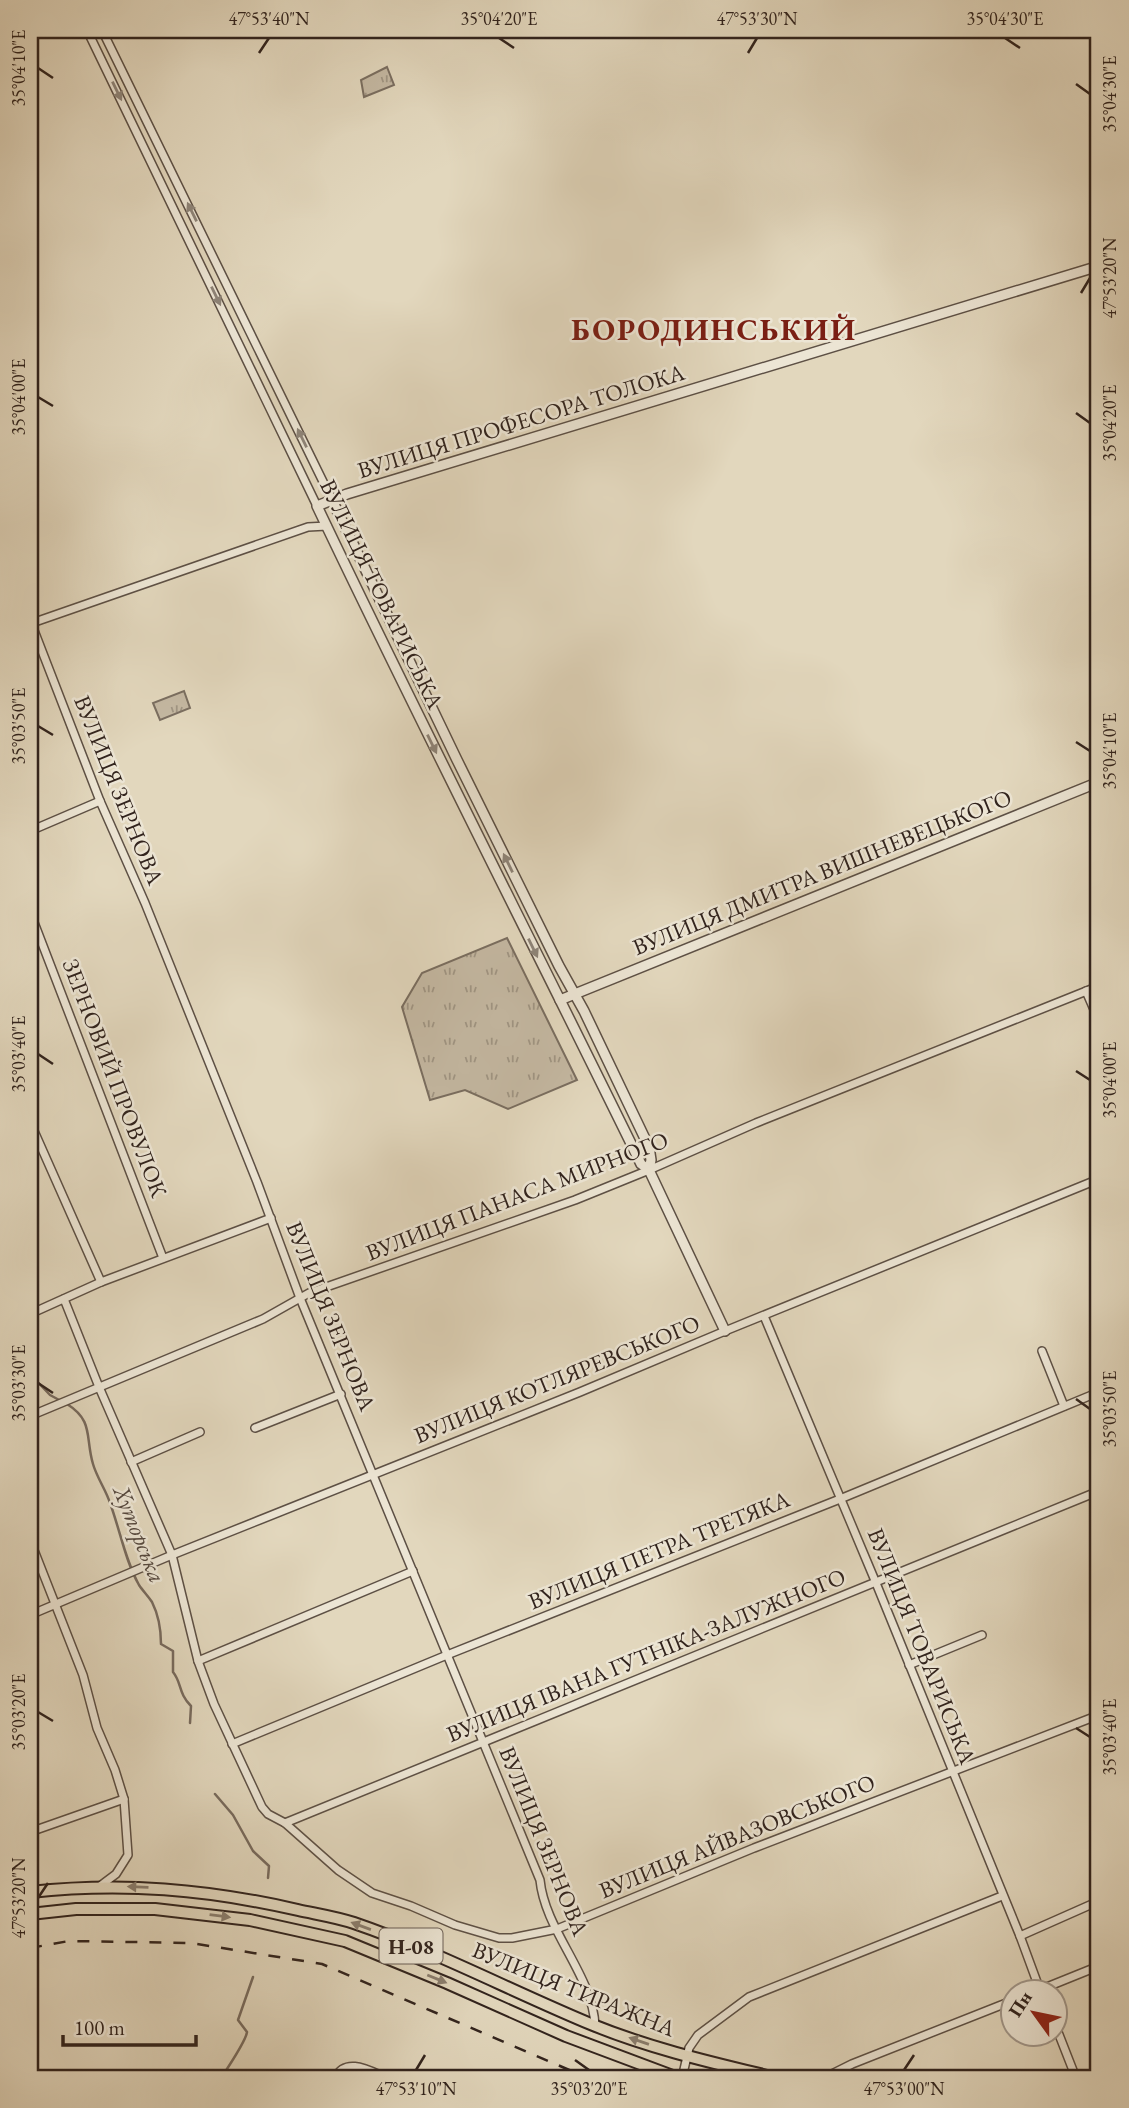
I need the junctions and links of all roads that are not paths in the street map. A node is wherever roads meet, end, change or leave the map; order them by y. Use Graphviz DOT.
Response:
graph roads {
  1 [pos="87,30"];
  2 [pos="102,30"];
  3 [pos="1099,266"];
  4 [pos="260,353"];
  5 [pos="246,359"];
  6 [pos="332,500"];
  7 [pos="317,506"];
  8 [pos="327,526"];
  9 [pos="31,622"];
  10 [pos="1099,782"];
  11 [pos="100,801"];
  12 [pos="30,831"];
  13 [pos="30,912"];
  14 [pos="559,966"];
  15 [pos="545,972"];
  16 [pos="1099,986"];
  17 [pos="1086,991"];
  18 [pos="575,993"];
  19 [pos="561,1000"];
  20 [pos="1099,1021"];
  21 [pos="30,1122"];
  22 [pos="649,1170"];
  23 [pos="1099,1179"];
  24 [pos="271,1218"];
  25 [pos="163,1258"];
  26 [pos="101,1283"];
  27 [pos="300,1298"];
  28 [pos="64,1299"];
  29 [pos="30,1314"];
  30 [pos="764,1316"];
  31 [pos="725,1331"];
  32 [pos="1042,1351"];
  33 [pos="99,1387"];
  34 [pos="1099,1392"];
  35 [pos="341,1394"];
  36 [pos="1064,1406"];
  37 [pos="30,1416"];
  38 [pos="255,1428"];
  39 [pos="200,1432"];
  40 [pos="131,1462"];
  41 [pos="374,1474"];
  42 [pos="1099,1491"];
  43 [pos="840,1499"];
  44 [pos="30,1539"];
  45 [pos="172,1555"];
  46 [pos="413,1571"];
  47 [pos="876,1583"];
  48 [pos="55,1604"];
  49 [pos="30,1615"];
  50 [pos="982,1635"];
  51 [pos="447,1655"];
  52 [pos="198,1661"];
  53 [pos="909,1665"];
  54 [pos="1099,1714"];
  55 [pos="483,1742"];
  56 [pos="232,1744"];
  57 [pos="952,1771"];
  58 [pos="124,1799"];
  59 [pos="285,1823"];
  60 [pos="30,1832"];
  61 [pos="99,1886"];
  62 [pos="30,1892"];
  63 [pos="1003,1896"];
  64 [pos="1099,1901"];
  65 [pos="30,1914"];
  66 [pos="556,1929"];
  67 [pos="1020,1936"];
  68 [pos="1099,1966"];
  69 [pos="1034,1979"];
  70 [pos="1067,1979"];
  71 [pos="1000,2005"];
  72 [pos="595,2026"];
  73 [pos="1064,2048"];
  74 [pos="687,2057"];
  75 [pos="335,2078"];
  76 [pos="387,2078"];
  77 [pos="680,2078"];
  78 [pos="776,2078"];
  79 [pos="824,2078"];
  80 [pos="1076,2078"];
  1 -- 5 [label="street, ВУЛИЦЯ ТОВАРИСЬКА, one-way"];
  4 -- 2 [label="street, ВУЛИЦЯ ТОВАРИСЬКА, one-way"];
  3 -- 6 [label="street, ВУЛИЦЯ ПРОФЕСОРА ТОЛОКА"];
  4 -- 5 [label="street"];
  6 -- 4 [label="street, ВУЛИЦЯ ТОВАРИСЬКА, one-way"];
  5 -- 7 [label="street, ВУЛИЦЯ ТОВАРИСЬКА"];
  6 -- 7 [label="street, ВУЛИЦЯ ПРОФЕСОРА ТОЛОКА"];
  14 -- 6 [label="street, ВУЛИЦЯ ТОВАРИСЬКА, one-way"];
  7 -- 8 [label="street, ВУЛИЦЯ ТОВАРИСЬКА"];
  8 -- 9 [label="street"];
  8 -- 15 [label="street, ВУЛИЦЯ ТОВАРИСЬКА, one-way"];
  9 -- 11 [label="street, ВУЛИЦЯ ЗЕРНОВА"];
  10 -- 18 [label="street, ВУЛИЦЯ ДМИТРА ВИШНЕВЕЦЬКОГО"];
  11 -- 12 [label="street"];
  11 -- 24 [label="street, ВУЛИЦЯ ЗЕРНОВА"];
  13 -- 25 [label="street, ЗЕРНОВИЙ ПРОВУЛОК"];
  14 -- 15 [label="street"];
  14 -- 18 [label="street, ВУЛИЦЯ ТОВАРИСЬКА"];
  15 -- 19 [label="street, ВУЛИЦЯ ТОВАРИСЬКА"];
  16 -- 17 [label="street, ВУЛИЦЯ ПАНАСА МИРНОГО"];
  17 -- 20 [label="street"];
  17 -- 22 [label="street, ВУЛИЦЯ ПАНАСА МИРНОГО"];
  18 -- 19 [label="street, ВУЛИЦЯ ДМИТРА ВИШНЕВЕЦЬКОГО"];
  18 -- 22 [label="street, ВУЛИЦЯ ТОВАРИСЬКА"];
  19 -- 22 [label="street, ВУЛИЦЯ ТОВАРИСЬКА"];
  21 -- 26 [label="street"];
  22 -- 27 [label="street, ВУЛИЦЯ ПАНАСА МИРНОГО"];
  22 -- 31 [label="street, ВУЛИЦЯ ТОВАРИСЬКА"];
  23 -- 30 [label="street, ВУЛИЦЯ КОТЛЯРЕВСЬКОГО"];
  24 -- 25 [label="street"];
  24 -- 27 [label="street, ВУЛИЦЯ ЗЕРНОВА"];
  25 -- 26 [label="street"];
  26 -- 28 [label="street"];
  27 -- 33 [label="street, ВУЛИЦЯ ПАНАСА МИРНОГО"];
  27 -- 35 [label="street, ВУЛИЦЯ ЗЕРНОВА"];
  28 -- 29 [label="street"];
  28 -- 33 [label="street, ВУЛИЦЯ АЙВАЗОВСЬКОГО"];
  30 -- 31 [label="street, ВУЛИЦЯ КОТЛЯРЕВСЬКОГО"];
  30 -- 43 [label="street, ВУЛИЦЯ ТОВАРИСЬКА"];
  31 -- 41 [label="street, ВУЛИЦЯ КОТЛЯРЕВСЬКОГО"];
  32 -- 36 [label="street"];
  33 -- 37 [label="street, ВУЛИЦЯ ПАНАСА МИРНОГО"];
  33 -- 40 [label="street, ВУЛИЦЯ АЙВАЗОВСЬКОГО"];
  34 -- 36 [label="street, ВУЛИЦЯ ПЕТРА ТРЕТЯКА"];
  35 -- 38 [label="street"];
  35 -- 41 [label="street, ВУЛИЦЯ ЗЕРНОВА"];
  36 -- 43 [label="street, ВУЛИЦЯ ПЕТРА ТРЕТЯКА"];
  39 -- 40 [label="street"];
  40 -- 45 [label="street, ВУЛИЦЯ АЙВАЗОВСЬКОГО"];
  41 -- 45 [label="street, ВУЛИЦЯ КОТЛЯРЕВСЬКОГО"];
  41 -- 46 [label="street, ВУЛИЦЯ ЗЕРНОВА"];
  42 -- 47 [label="street, ВУЛИЦЯ ІВАНА ГУТНІКА-ЗАЛУЖНОГО"];
  43 -- 47 [label="street, ВУЛИЦЯ ТОВАРИСЬКА"];
  43 -- 51 [label="street, ВУЛИЦЯ ПЕТРА ТРЕТЯКА"];
  44 -- 48 [label="street"];
  45 -- 48 [label="street, ВУЛИЦЯ КОТЛЯРЕВСЬКОГО"];
  45 -- 52 [label="street, ВУЛИЦЯ АЙВАЗОВСЬКОГО"];
  46 -- 51 [label="street, ВУЛИЦЯ ЗЕРНОВА"];
  46 -- 52 [label="street"];
  47 -- 53 [label="street, ВУЛИЦЯ ТОВАРИСЬКА"];
  47 -- 55 [label="street, ВУЛИЦЯ ІВАНА ГУТНІКА-ЗАЛУЖНОГО"];
  48 -- 49 [label="street, ВУЛИЦЯ КОТЛЯРЕВСЬКОГО"];
  48 -- 58 [label="street"];
  50 -- 53 [label="street"];
  51 -- 55 [label="street, ВУЛИЦЯ ЗЕРНОВА"];
  51 -- 56 [label="street, ВУЛИЦЯ ПЕТРА ТРЕТЯКА"];
  52 -- 56 [label="street, ВУЛИЦЯ АЙВАЗОВСЬКОГО"];
  53 -- 57 [label="street, ВУЛИЦЯ ТОВАРИСЬКА"];
  54 -- 57 [label="street, ВУЛИЦЯ АЙВАЗОВСЬКОГО"];
  55 -- 59 [label="street, ВУЛИЦЯ ІВАНА ГУТНІКА-ЗАЛУЖНОГО"];
  55 -- 66 [label="street, ВУЛИЦЯ ЗЕРНОВА"];
  56 -- 59 [label="street, ВУЛИЦЯ АЙВАЗОВСЬКОГО"];
  57 -- 63 [label="street, ВУЛИЦЯ ТОВАРИСЬКА"];
  57 -- 66 [label="street, ВУЛИЦЯ АЙВАЗОВСЬКОГО"];
  58 -- 60 [label="street"];
  58 -- 61 [label="street"];
  59 -- 66 [label="street, ВУЛИЦЯ АЙВАЗОВСЬКОГО"];
  61 -- 62 [label="main road, ВУЛИЦЯ ТИРАЖНА / Н-08"];
  72 -- 61 [label="main road, ВУЛИЦЯ ТИРАЖНА / Н-08, one-way"];
  63 -- 67 [label="street, ВУЛИЦЯ ТОВАРИСЬКА"];
  63 -- 74 [label="street"];
  64 -- 67 [label="street"];
  65 -- 77 [label="main road, ВУЛИЦЯ ТИРАЖНА / Н-08, one-way"];
  66 -- 72 [label="street, ВУЛИЦЯ ЗЕРНОВА"];
  67 -- 69 [label="street, ВУЛИЦЯ ТОВАРИСЬКА"];
  68 -- 70 [label="street"];
  71 -- 79 [label="street"];
  74 -- 72 [label="main road, ВУЛИЦЯ ТИРАЖНА / Н-08, one-way"];
  73 -- 80 [label="street"];
  74 -- 77 [label="street"];
  74 -- 78 [label="main road, ВУЛИЦЯ ТИРАЖНА / Н-08"];
  75 -- 76 [label="street"];
}
